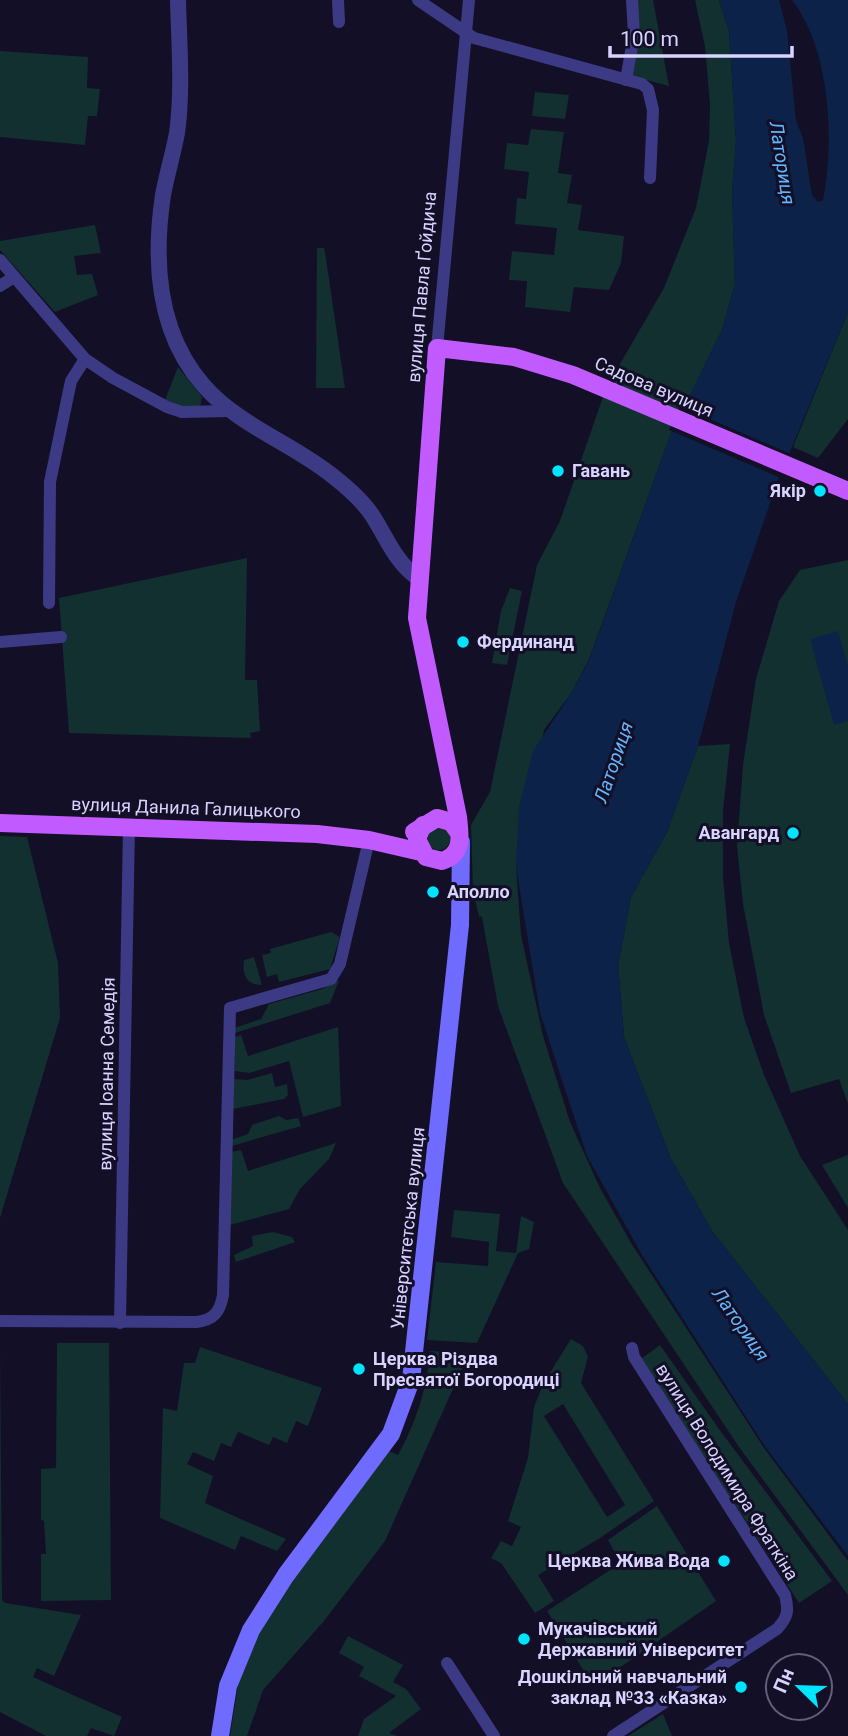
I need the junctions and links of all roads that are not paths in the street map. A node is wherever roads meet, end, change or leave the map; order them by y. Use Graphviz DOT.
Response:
graph roads {
  1 [pos="178,0"];
  2 [pos="338,0"];
  3 [pos="418,0"];
  4 [pos="469,0"];
  5 [pos="632,0"];
  6 [pos="339,22"];
  7 [pos="466,31"];
  8 [pos="626,80"];
  9 [pos="650,178"];
  10 [pos="0,260"];
  11 [pos="14,277"];
  12 [pos="0,286"];
  13 [pos="437,348"];
  14 [pos="85,359"];
  15 [pos="229,411"];
  16 [pos="848,491"];
  17 [pos="418,578"];
  18 [pos="49,603"];
  19 [pos="61,637"];
  20 [pos="0,642"];
  21 [pos="449,782"];
  22 [pos="0,823"];
  23 [pos="427,823"];
  24 [pos="129,826"];
  25 [pos="460,837"];
  26 [pos="369,840"];
  27 [pos="428,856"];
  28 [pos="461,881"];
  29 [pos="0,1321"];
  30 [pos="114,1323"];
  31 [pos="632,1348"];
  32 [pos="447,1663"];
  33 [pos="220,1736"];
  34 [pos="494,1736"];
  35 [pos="613,1736"];
  1 -- 15 [label="street"];
  2 -- 6 [label="street"];
  3 -- 7 [label="street"];
  4 -- 7 [label="street, вулиця Павла Ґойдича"];
  5 -- 8 [label="street"];
  7 -- 8 [label="street"];
  7 -- 13 [label="street, вулиця Павла Ґойдича"];
  8 -- 9 [label="street"];
  10 -- 11 [label="street"];
  11 -- 12 [label="street"];
  11 -- 14 [label="street"];
  13 -- 16 [label="main road, Садова вулиця"];
  13 -- 17 [label="main road, вулиця Павла Ґойдича"];
  14 -- 15 [label="street"];
  14 -- 18 [label="street"];
  15 -- 17 [label="street"];
  17 -- 21 [label="main road, Університетська вулиця"];
  19 -- 20 [label="street"];
  21 -- 23 [label="main road"];
  21 -- 25 [label="main road, Університетська вулиця"];
  22 -- 24 [label="main road, вулиця Данила Галицького"];
  23 -- 25 [label="main road"];
  23 -- 26 [label="main road, вулиця Данила Галицького"];
  23 -- 27 [label="main road"];
  24 -- 26 [label="main road, вулиця Данила Галицького"];
  24 -- 30 [label="street, вулиця Іоанна Семедія"];
  25 -- 27 [label="main road"];
  25 -- 28 [label="main road, Університетська вулиця"];
  26 -- 27 [label="main road, вулиця Данила Галицького"];
  26 -- 30 [label="street"];
  27 -- 28 [label="main road"];
  28 -- 33 [label="main road, Університетська вулиця"];
  29 -- 30 [label="street"];
  31 -- 35 [label="street, вулиця Володимира Фраткіна"];
  32 -- 34 [label="street"];
}
